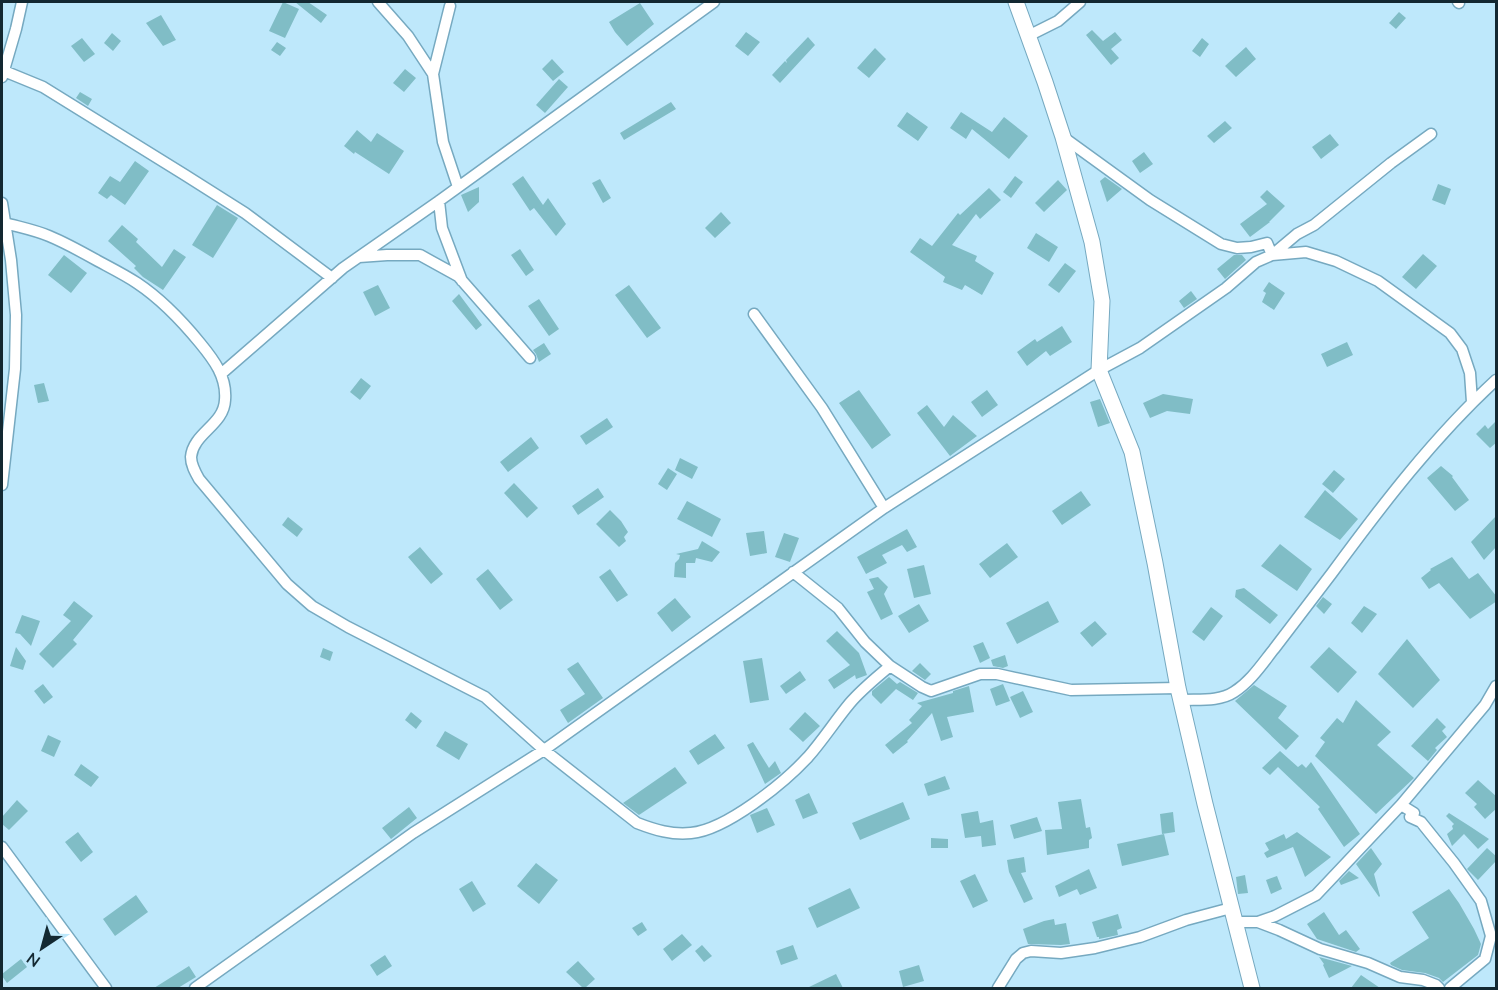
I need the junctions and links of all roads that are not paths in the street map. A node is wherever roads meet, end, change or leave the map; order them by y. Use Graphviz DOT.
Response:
graph roads {
  1 [pos="22,2"];
  2 [pos="378,2"];
  3 [pos="714,2"];
  4 [pos="1016,2"];
  5 [pos="1080,2"];
  6 [pos="450,6"];
  7 [pos="1028,36"];
  8 [pos="3,74"];
  9 [pos="433,74"];
  10 [pos="1431,134"];
  11 [pos="1063,136"];
  12 [pos="458,187"];
  13 [pos="439,201"];
  14 [pos="2,203"];
  15 [pos="5,223"];
  16 [pos="1272,255"];
  17 [pos="359,257"];
  18 [pos="332,278"];
  19 [pos="463,282"];
  20 [pos="754,314"];
  21 [pos="530,358"];
  22 [pos="1098,370"];
  23 [pos="221,374"];
  24 [pos="1497,380"];
  25 [pos="1472,402"];
  26 [pos="2,485"];
  27 [pos="884,508"];
  28 [pos="793,572"];
  29 [pos="890,666"];
  30 [pos="1497,686"];
  31 [pos="1180,694"];
  32 [pos="544,750"];
  33 [pos="1401,805"];
  34 [pos="2,847"];
  35 [pos="1233,915"];
  36 [pos="1258,922"];
  37 [pos="106,988"];
  38 [pos="195,988"];
  39 [pos="998,988"];
  40 [pos="1252,988"];
  41 [pos="1439,988"];
  42 [pos="1450,988"];
  1 -- 8 [label="street"];
  2 -- 9 [label="street"];
  3 -- 12 [label="street"];
  4 -- 7 [label="main road"];
  5 -- 7 [label="street"];
  6 -- 9 [label="street"];
  7 -- 11 [label="main road"];
  8 -- 18 [label="street"];
  9 -- 12 [label="street"];
  10 -- 16 [label="street"];
  11 -- 16 [label="street"];
  11 -- 22 [label="main road"];
  12 -- 13 [label="street"];
  13 -- 17 [label="street"];
  13 -- 19 [label="street"];
  14 -- 15 [label="street"];
  15 -- 23 [label="street"];
  15 -- 26 [label="street"];
  16 -- 22 [label="street"];
  16 -- 25 [label="street"];
  17 -- 18 [label="street"];
  17 -- 19 [label="street"];
  18 -- 23 [label="street"];
  19 -- 21 [label="street"];
  20 -- 27 [label="street"];
  22 -- 27 [label="street"];
  22 -- 31 [label="main road"];
  23 -- 32 [label="street"];
  24 -- 25 [label="street"];
  25 -- 31 [label="street"];
  27 -- 28 [label="street"];
  28 -- 29 [label="street"];
  28 -- 32 [label="street"];
  29 -- 31 [label="street"];
  29 -- 32 [label="street"];
  30 -- 33 [label="street"];
  31 -- 35 [label="main road"];
  32 -- 38 [label="street"];
  33 -- 36 [label="street"];
  33 -- 42 [label="street"];
  34 -- 37 [label="street"];
  35 -- 36 [label="street"];
  35 -- 39 [label="street"];
  35 -- 40 [label="main road"];
  36 -- 41 [label="street"];
}
